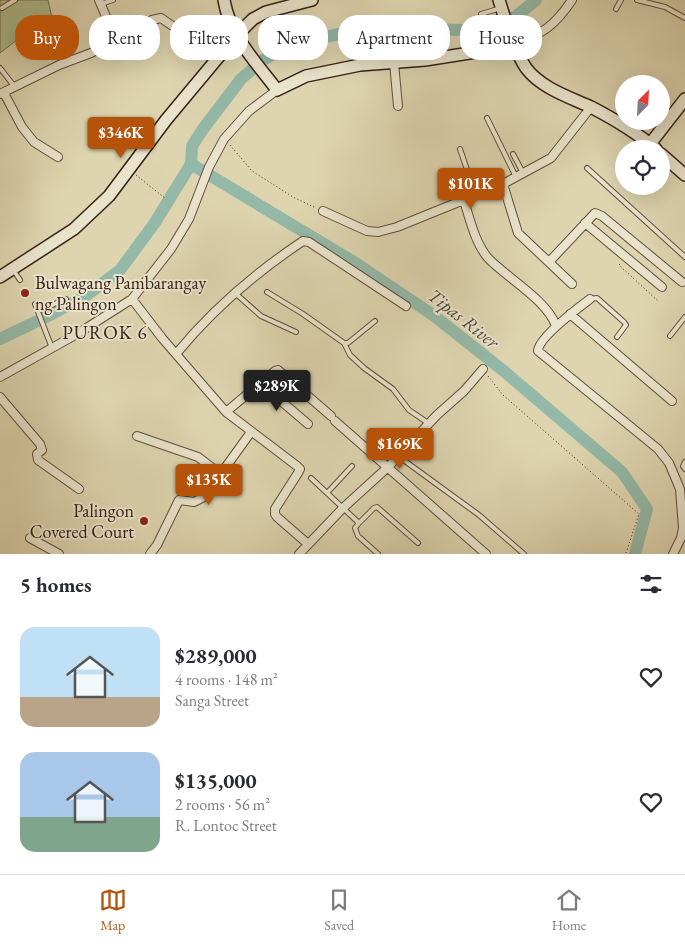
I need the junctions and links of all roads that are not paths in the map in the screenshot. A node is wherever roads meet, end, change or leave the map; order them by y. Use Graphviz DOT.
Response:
graph roads {
  1 [pos="15,0"];
  2 [pos="113,0"];
  3 [pos="224,0"];
  4 [pos="312,0"];
  5 [pos="572,0"];
  6 [pos="621,0"];
  7 [pos="637,0"];
  8 [pos="665,0"];
  9 [pos="100,2"];
  10 [pos="501,6"];
  11 [pos="665,7"];
  12 [pos="2,8"];
  13 [pos="616,9"];
  14 [pos="481,14"];
  15 [pos="105,15"];
  16 [pos="227,15"];
  17 [pos="685,18"];
  18 [pos="248,24"];
  19 [pos="542,33"];
  20 [pos="248,52"];
  21 [pos="89,54"];
  22 [pos="460,54"];
  23 [pos="216,60"];
  24 [pos="522,60"];
  25 [pos="394,62"];
  26 [pos="0,68"];
  27 [pos="15,88"];
  28 [pos="277,90"];
  29 [pos="2,94"];
  30 [pos="685,99"];
  31 [pos="398,106"];
  32 [pos="591,107"];
  33 [pos="672,115"];
  34 [pos="615,117"];
  35 [pos="487,118"];
  36 [pos="639,130"];
  37 [pos="648,140"];
  38 [pos="657,140"];
  39 [pos="460,149"];
  40 [pos="513,154"];
  41 [pos="58,157"];
  42 [pos="670,162"];
  43 [pos="587,168"];
  44 [pos="523,173"];
  45 [pos="685,174"];
  46 [pos="516,177"];
  47 [pos="503,184"];
  48 [pos="476,196"];
  49 [pos="464,201"];
  50 [pos="323,211"];
  51 [pos="585,223"];
  52 [pos="685,257"];
  53 [pos="654,259"];
  54 [pos="549,262"];
  55 [pos="13,269"];
  56 [pos="644,271"];
  57 [pos="0,277"];
  58 [pos="20,280"];
  59 [pos="682,282"];
  60 [pos="572,284"];
  61 [pos="662,287"];
  62 [pos="267,292"];
  63 [pos="235,293"];
  64 [pos="66,299"];
  65 [pos="132,299"];
  66 [pos="590,299"];
  67 [pos="35,304"];
  68 [pos="406,306"];
  69 [pos="38,311"];
  70 [pos="570,314"];
  71 [pos="685,317"];
  72 [pos="375,320"];
  73 [pos="556,326"];
  74 [pos="296,332"];
  75 [pos="670,336"];
  76 [pos="617,337"];
  77 [pos="344,344"];
  78 [pos="52,348"];
  79 [pos="176,354"];
  80 [pos="483,369"];
  81 [pos="0,377"];
  82 [pos="260,384"];
  83 [pos="0,397"];
  84 [pos="672,401"];
  85 [pos="226,412"];
  86 [pos="308,424"];
  87 [pos="428,424"];
  88 [pos="251,432"];
  89 [pos="137,436"];
  90 [pos="398,456"];
  91 [pos="685,462"];
  92 [pos="352,466"];
  93 [pos="388,467"];
  94 [pos="685,470"];
  95 [pos="220,474"];
  96 [pos="311,478"];
  97 [pos="80,489"];
  98 [pos="327,493"];
  99 [pos="342,507"];
  100 [pos="359,523"];
  101 [pos="684,528"];
  102 [pos="30,538"];
  103 [pos="418,543"];
  104 [pos="308,544"];
  105 [pos="59,554"];
  106 [pos="150,554"];
  107 [pos="299,554"];
  108 [pos="378,554"];
  109 [pos="486,554"];
  110 [pos="524,554"];
  111 [pos="673,554"];
  1 -- 12 [label="lane"];
  2 -- 9 [label="lane"];
  3 -- 16 [label="main road"];
  4 -- 18 [label="main road"];
  5 -- 19 [label="street"];
  6 -- 13 [label="lane"];
  7 -- 11 [label="lane"];
  8 -- 11 [label="lane"];
  9 -- 15 [label="street"];
  10 -- 14 [label="lane"];
  11 -- 17 [label="lane"];
  20 -- 28 [label="main road"];
  21 -- 27 [label="street"];
  22 -- 25 [label="main road"];
  23 -- 55 [label="main road"];
  24 -- 32 [label="main road"];
  25 -- 28 [label="main road"];
  25 -- 31 [label="street"];
  26 -- 27 [label="lane"];
  27 -- 29 [label="street"];
  28 -- 65 [label="street"];
  29 -- 41 [label="street"];
  30 -- 33 [label="main road"];
  32 -- 34 [label="main road"];
  32 -- 44 [label="street"];
  33 -- 38 [label="main road"];
  35 -- 46 [label="lane"];
  36 -- 37 [label="main road"];
  39 -- 48 [label="lane"];
  40 -- 44 [label="lane"];
  42 -- 45 [label="main road"];
  43 -- 52 [label="lane"];
  44 -- 46 [label="street"];
  46 -- 47 [label="street"];
  47 -- 48 [label="street"];
  47 -- 54 [label="street"];
  48 -- 49 [label="street"];
  49 -- 50 [label="street"];
  49 -- 73 [label="street"];
  51 -- 53 [label="street"];
  51 -- 54 [label="street"];
  51 -- 56 [label="street"];
  53 -- 56 [label="street"];
  53 -- 59 [label="street"];
  54 -- 60 [label="street"];
  55 -- 57 [label="main road"];
  55 -- 58 [label="lane"];
  56 -- 61 [label="street"];
  62 -- 77 [label="lane"];
  63 -- 68 [label="street"];
  63 -- 74 [label="lane"];
  63 -- 79 [label="street"];
  64 -- 69 [label="lane"];
  65 -- 78 [label="street"];
  65 -- 79 [label="street"];
  66 -- 70 [label="street"];
  66 -- 76 [label="lane"];
  67 -- 69 [label="lane"];
  69 -- 78 [label="lane"];
  70 -- 73 [label="street"];
  70 -- 84 [label="street"];
  71 -- 75 [label="lane"];
  72 -- 77 [label="lane"];
  73 -- 101 [label="street"];
  77 -- 87 [label="lane"];
  78 -- 81 [label="street"];
  79 -- 85 [label="street"];
  80 -- 87 [label="street"];
  82 -- 85 [label="street"];
  82 -- 86 [label="street"];
  82 -- 93 [label="street"];
  83 -- 97 [label="street"];
  85 -- 88 [label="street"];
  87 -- 90 [label="street"];
  88 -- 95 [label="street"];
  88 -- 104 [label="street"];
  89 -- 95 [label="street"];
  90 -- 93 [label="street"];
  90 -- 110 [label="lane"];
  91 -- 94 [label="lane"];
  92 -- 98 [label="lane"];
  93 -- 99 [label="street"];
  93 -- 109 [label="street"];
  95 -- 106 [label="street"];
  96 -- 98 [label="lane"];
  98 -- 99 [label="lane"];
  99 -- 100 [label="lane"];
  99 -- 104 [label="street"];
  100 -- 103 [label="lane"];
  100 -- 108 [label="lane"];
  101 -- 111 [label="street"];
  102 -- 105 [label="street"];
  104 -- 107 [label="street"];
}
